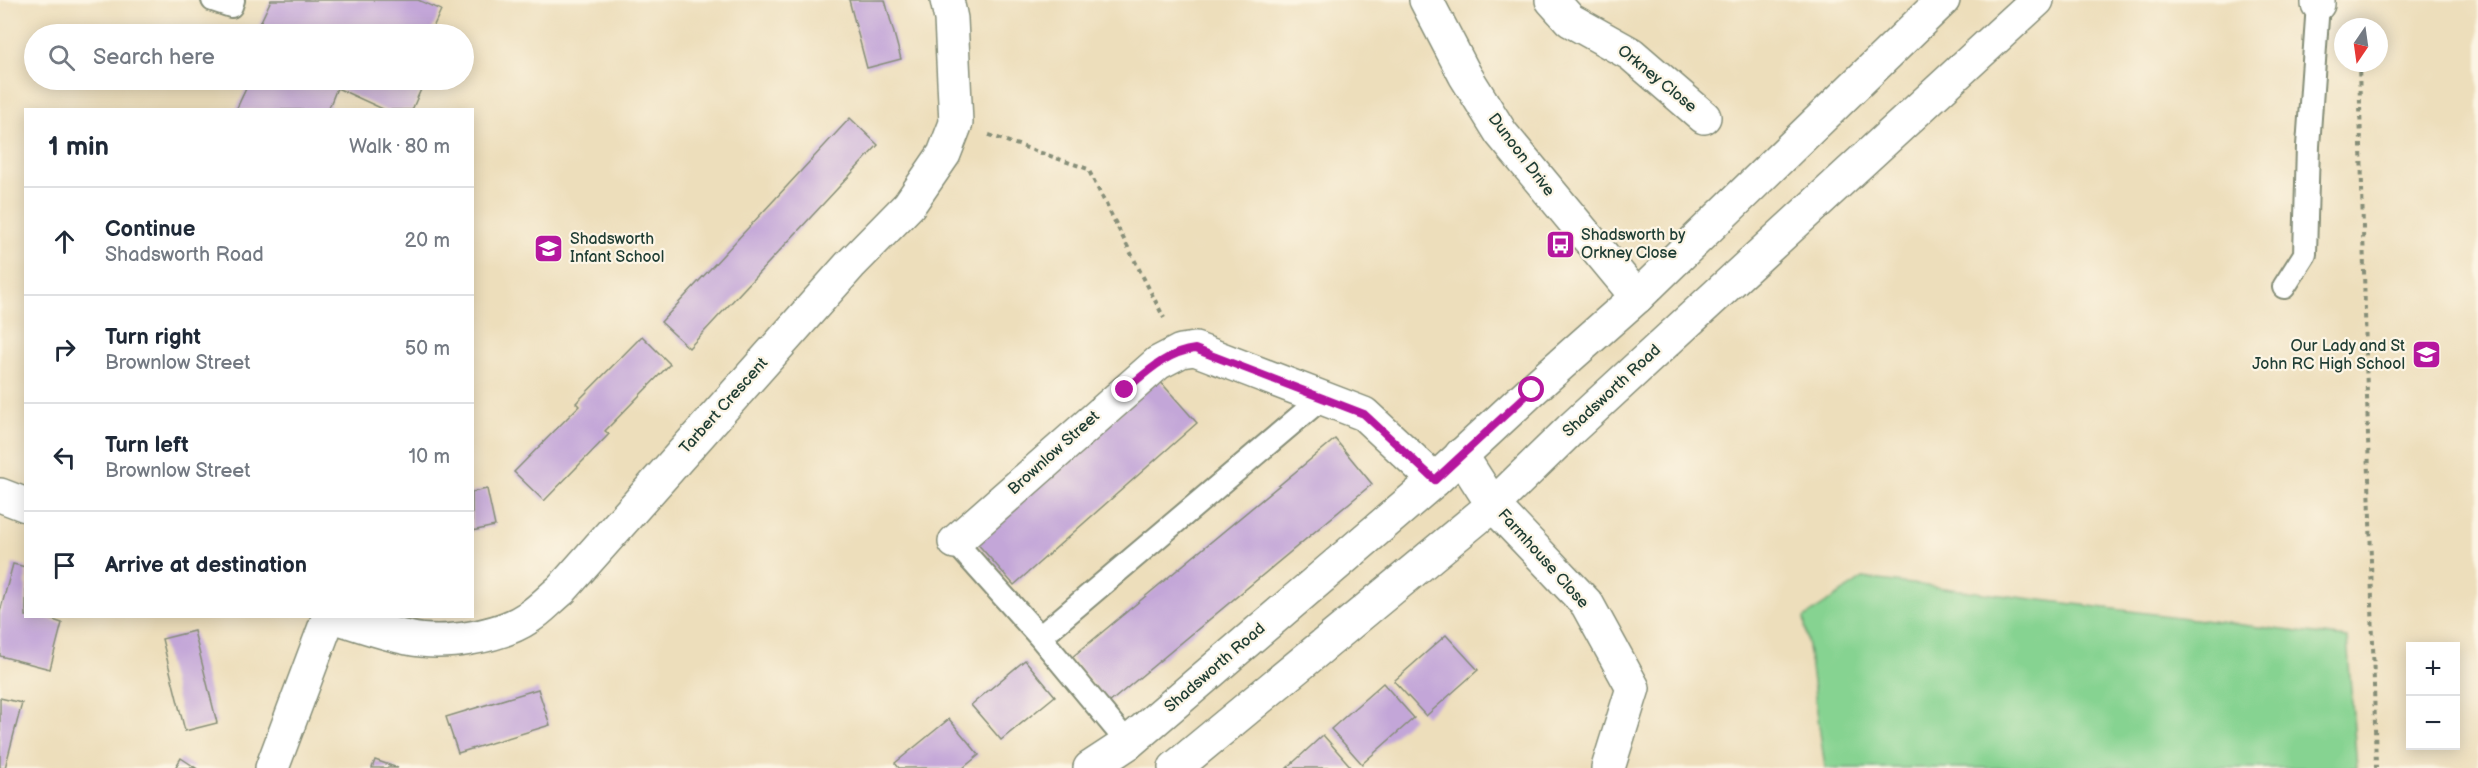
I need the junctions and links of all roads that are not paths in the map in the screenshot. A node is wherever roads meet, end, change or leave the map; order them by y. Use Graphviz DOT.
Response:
graph roads {
  1 [pos="213,0"];
  2 [pos="233,0"];
  3 [pos="947,0"];
  4 [pos="1426,0"];
  5 [pos="1552,0"];
  6 [pos="1943,0"];
  7 [pos="2037,0"];
  8 [pos="2318,2"];
  9 [pos="1704,117"];
  10 [pos="2284,287"];
  11 [pos="1636,297"];
  12 [pos="1323,397"];
  13 [pos="1461,455"];
  14 [pos="1435,480"];
  15 [pos="0,495"];
  16 [pos="24,504"];
  17 [pos="1494,505"];
  18 [pos="955,542"];
  19 [pos="330,618"];
  20 [pos="338,618"];
  21 [pos="1040,637"];
  22 [pos="1128,743"];
  23 [pos="272,768"];
  24 [pos="1090,768"];
  25 [pos="1175,768"];
  26 [pos="1608,768"];
  1 -- 2 [label="lane"];
  3 -- 20 [label="street, Tarbert Crescent"];
  4 -- 11 [label="street, Dunoon Drive"];
  5 -- 9 [label="street, Orkney Close"];
  6 -- 11 [label="street, Shadsworth Road"];
  7 -- 17 [label="street, Shadsworth Road"];
  8 -- 10 [label="lane"];
  11 -- 13 [label="street, Shadsworth Road"];
  12 -- 14 [label="street"];
  12 -- 18 [label="street, Brownlow Street"];
  12 -- 21 [label="lane"];
  13 -- 14 [label="street, Shadsworth Road"];
  13 -- 17 [label="street, Farmhouse Close"];
  14 -- 22 [label="street, Shadsworth Road"];
  15 -- 16 [label="street"];
  17 -- 25 [label="street, Shadsworth Road"];
  17 -- 26 [label="street, Farmhouse Close"];
  18 -- 21 [label="lane"];
  19 -- 23 [label="street, Tarbert Crescent"];
  21 -- 22 [label="lane"];
  22 -- 24 [label="street, Shadsworth Road"];
}
